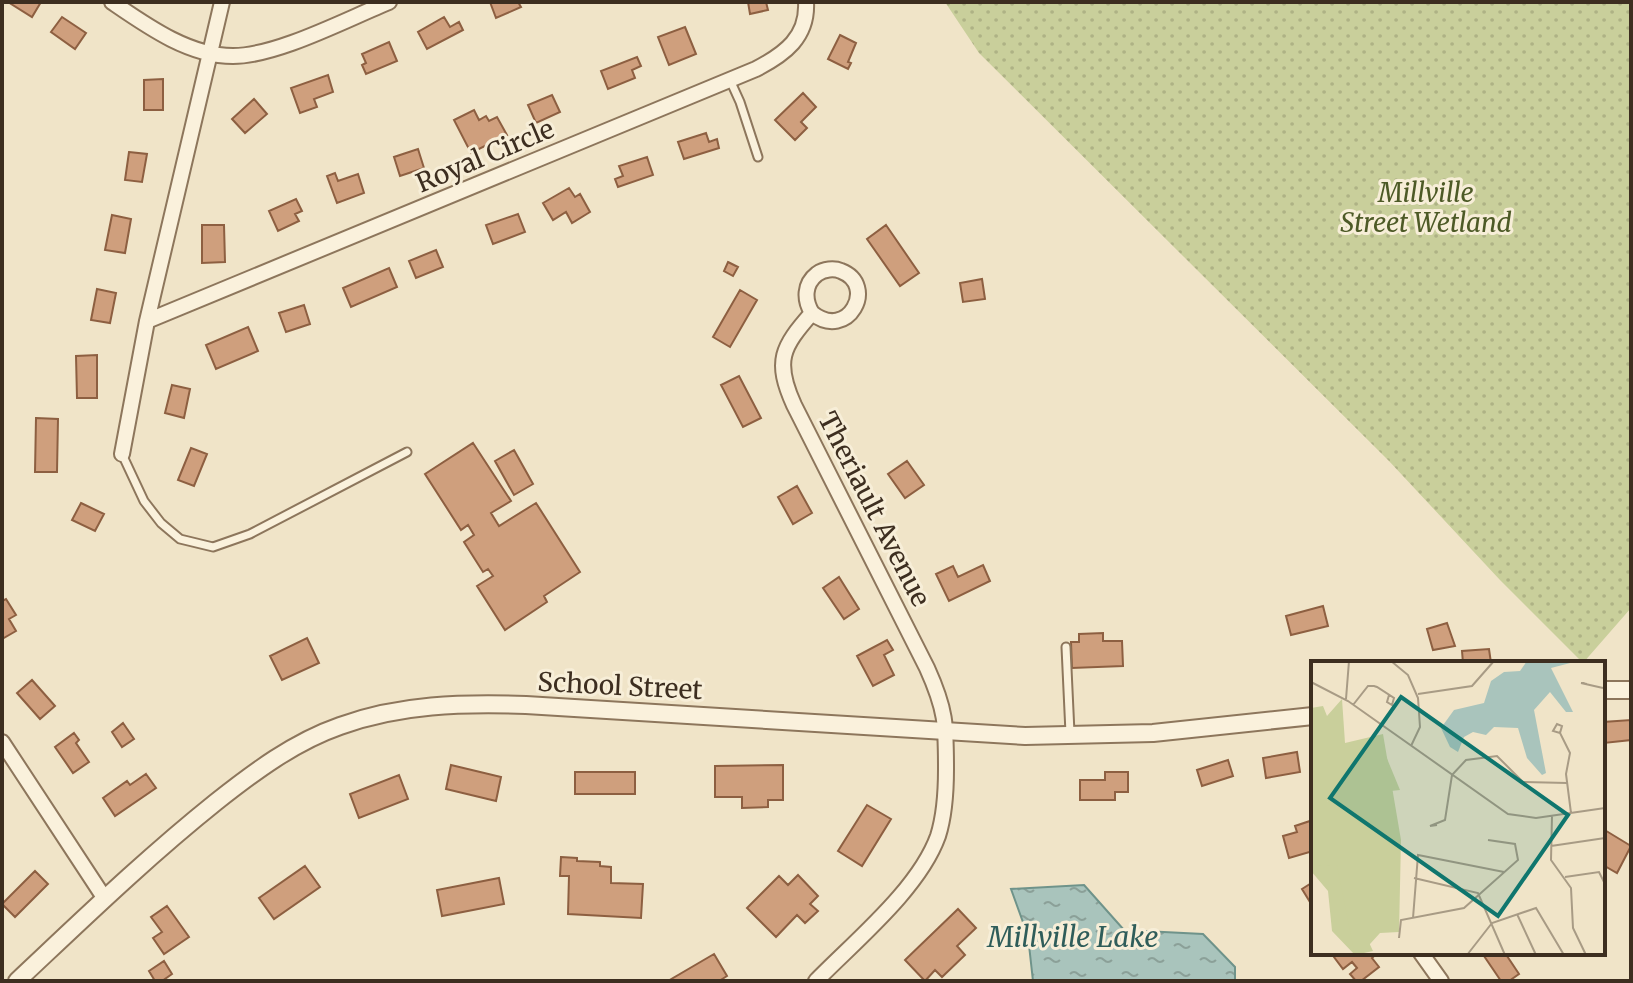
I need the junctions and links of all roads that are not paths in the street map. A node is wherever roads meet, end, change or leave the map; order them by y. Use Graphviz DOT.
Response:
graph roads {
  1 [pos="112,2"];
  2 [pos="222,2"];
  3 [pos="389,2"];
  4 [pos="806,2"];
  5 [pos="210,53"];
  6 [pos="730,80"];
  7 [pos="758,157"];
  8 [pos="812,313"];
  9 [pos="147,321"];
  10 [pos="407,452"];
  11 [pos="122,454"];
  12 [pos="1066,647"];
  13 [pos="1605,690"];
  14 [pos="1631,690"];
  15 [pos="1311,716"];
  16 [pos="946,732"];
  17 [pos="1070,736"];
  18 [pos="2,742"];
  19 [pos="105,899"];
  20 [pos="1422,955"];
  21 [pos="17,981"];
  22 [pos="816,981"];
  23 [pos="1441,981"];
  1 -- 5 [label="street"];
  2 -- 5 [label="street"];
  3 -- 5 [label="street"];
  4 -- 6 [label="street, Royal Circle"];
  5 -- 9 [label="street"];
  6 -- 7 [label="lane"];
  6 -- 9 [label="street, Royal Circle"];
  8 -- 16 [label="street, Theriault Avenue"];
  9 -- 11 [label="street"];
  10 -- 11 [label="lane"];
  12 -- 17 [label="lane"];
  13 -- 14 [label="street"];
  15 -- 17 [label="street, School Street"];
  16 -- 17 [label="street, School Street"];
  16 -- 19 [label="street, School Street"];
  16 -- 22 [label="street, Theriault Avenue"];
  18 -- 19 [label="street"];
  19 -- 21 [label="street, School Street"];
  20 -- 23 [label="street"];
}
